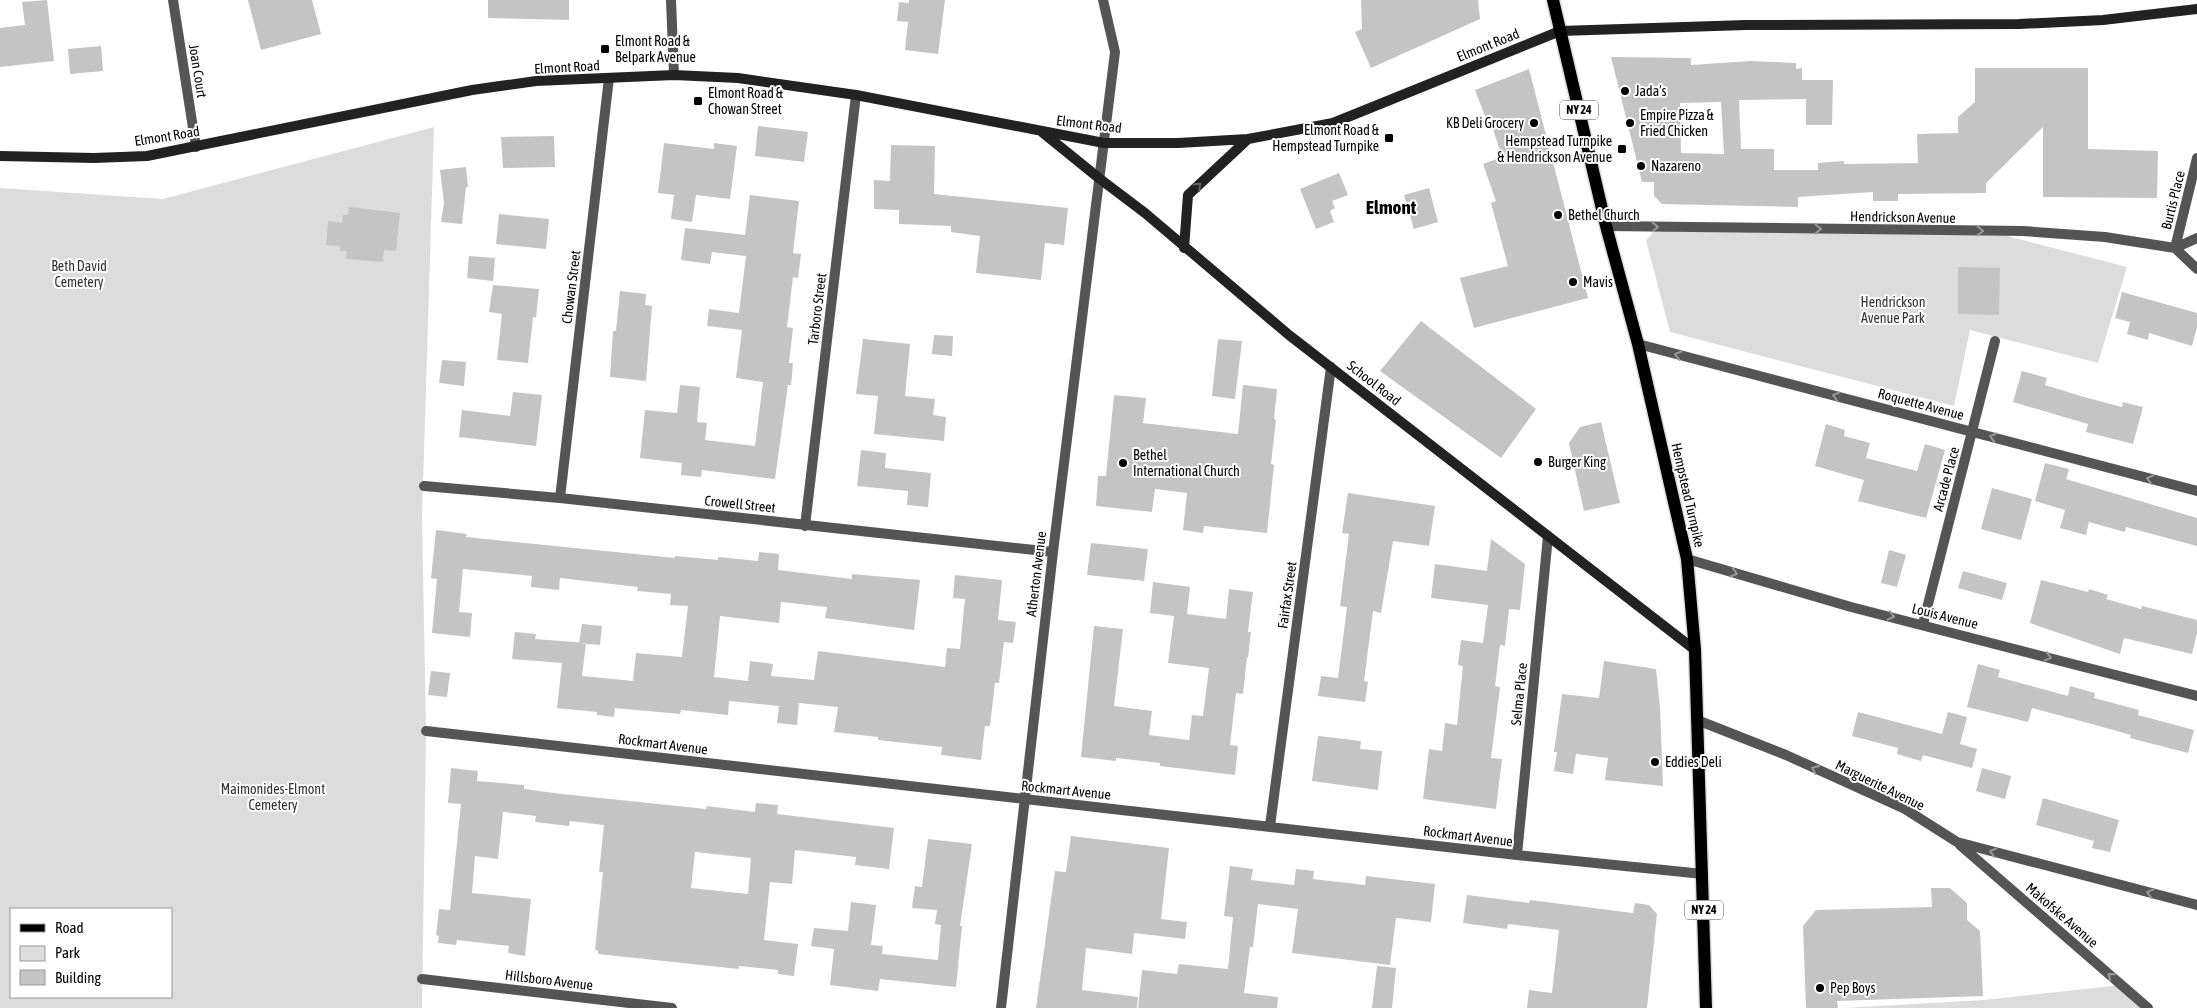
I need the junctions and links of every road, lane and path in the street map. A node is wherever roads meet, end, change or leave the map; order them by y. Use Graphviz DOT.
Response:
graph roads {
  1 [pos="173,0"];
  2 [pos="671,0"];
  3 [pos="1103,0"];
  4 [pos="1553,0"];
  5 [pos="2197,9"];
  6 [pos="1560,31"];
  7 [pos="674,75"];
  8 [pos="609,78"];
  9 [pos="856,95"];
  10 [pos="1041,132"];
  11 [pos="1248,139"];
  12 [pos="1104,143"];
  13 [pos="196,146"];
  14 [pos="0,156"];
  15 [pos="2197,158"];
  16 [pos="1100,179"];
  17 [pos="1606,226"];
  18 [pos="2197,238"];
  19 [pos="1184,248"];
  20 [pos="2175,248"];
  21 [pos="2197,268"];
  22 [pos="1995,341"];
  23 [pos="1638,344"];
  24 [pos="1331,367"];
  25 [pos="1972,432"];
  26 [pos="424,486"];
  27 [pos="2197,491"];
  28 [pos="560,498"];
  29 [pos="805,526"];
  30 [pos="1548,536"];
  31 [pos="1053,552"];
  32 [pos="1688,559"];
  33 [pos="1923,624"];
  34 [pos="1695,650"];
  35 [pos="2197,696"];
  36 [pos="1697,720"];
  37 [pos="426,731"];
  38 [pos="1024,800"];
  39 [pos="1270,826"];
  40 [pos="1957,842"];
  41 [pos="1517,855"];
  42 [pos="1703,874"];
  43 [pos="2197,905"];
  44 [pos="422,979"];
  45 [pos="672,1008"];
  46 [pos="1000,1008"];
  47 [pos="1706,1008"];
  48 [pos="2148,1008"];
  1 -- 13 [label="street, Joan Court"];
  2 -- 7 [label="street"];
  3 -- 12 [label="street, Atherton Avenue"];
  4 -- 6 [label="main road, Hempstead Turnpike / NY 24"];
  5 -- 6 [label="main road, Elmont Road"];
  6 -- 11 [label="main road, Elmont Road"];
  6 -- 17 [label="main road, Hempstead Turnpike / NY 24"];
  7 -- 8 [label="main road, Elmont Road"];
  7 -- 9 [label="main road, Elmont Road"];
  8 -- 13 [label="main road, Elmont Road"];
  8 -- 28 [label="street, Chowan Street"];
  9 -- 10 [label="main road, Elmont Road"];
  9 -- 29 [label="street, Tarboro Street"];
  10 -- 12 [label="main road, Elmont Road"];
  10 -- 16 [label="main road, School Road"];
  11 -- 12 [label="main road, Elmont Road"];
  19 -- 11 [label="main road, one-way"];
  12 -- 16 [label="street, Atherton Avenue"];
  13 -- 14 [label="main road, Elmont Road"];
  15 -- 20 [label="street, Burtis Place"];
  16 -- 19 [label="main road, School Road"];
  16 -- 31 [label="street, Atherton Avenue"];
  17 -- 20 [label="street, Hendrickson Avenue, one-way"];
  17 -- 23 [label="main road, Hempstead Turnpike / NY 24"];
  18 -- 20 [label="street"];
  19 -- 24 [label="main road, School Road"];
  20 -- 21 [label="street"];
  22 -- 25 [label="street, Arcade Place"];
  25 -- 23 [label="street, Roquette Avenue, one-way"];
  23 -- 32 [label="main road, Hempstead Turnpike / NY 24"];
  24 -- 30 [label="main road, School Road"];
  24 -- 39 [label="street, Fairfax Street"];
  27 -- 25 [label="street, Roquette Avenue, one-way"];
  25 -- 33 [label="street, Arcade Place"];
  26 -- 28 [label="street, Crowell Street"];
  28 -- 29 [label="street, Crowell Street"];
  29 -- 31 [label="street, Crowell Street"];
  30 -- 34 [label="main road, School Road"];
  30 -- 41 [label="street, Selma Place"];
  31 -- 38 [label="street, Atherton Avenue"];
  32 -- 33 [label="street, Louis Avenue, one-way"];
  32 -- 34 [label="main road, Hempstead Turnpike / NY 24"];
  33 -- 35 [label="street, Louis Avenue, one-way"];
  34 -- 36 [label="main road, Hempstead Turnpike / NY 24"];
  40 -- 36 [label="street, Marguerite Avenue, one-way"];
  36 -- 42 [label="main road, Hempstead Turnpike / NY 24"];
  37 -- 38 [label="street, Rockmart Avenue"];
  38 -- 39 [label="street, Rockmart Avenue"];
  38 -- 46 [label="street, Atherton Avenue"];
  39 -- 41 [label="street, Rockmart Avenue"];
  43 -- 40 [label="street, Marguerite Avenue, one-way"];
  48 -- 40 [label="street, Makofske Avenue, one-way"];
  41 -- 42 [label="street, Rockmart Avenue"];
  42 -- 47 [label="main road, Hempstead Turnpike / NY 24"];
  44 -- 45 [label="street, Hillsboro Avenue"];
}
